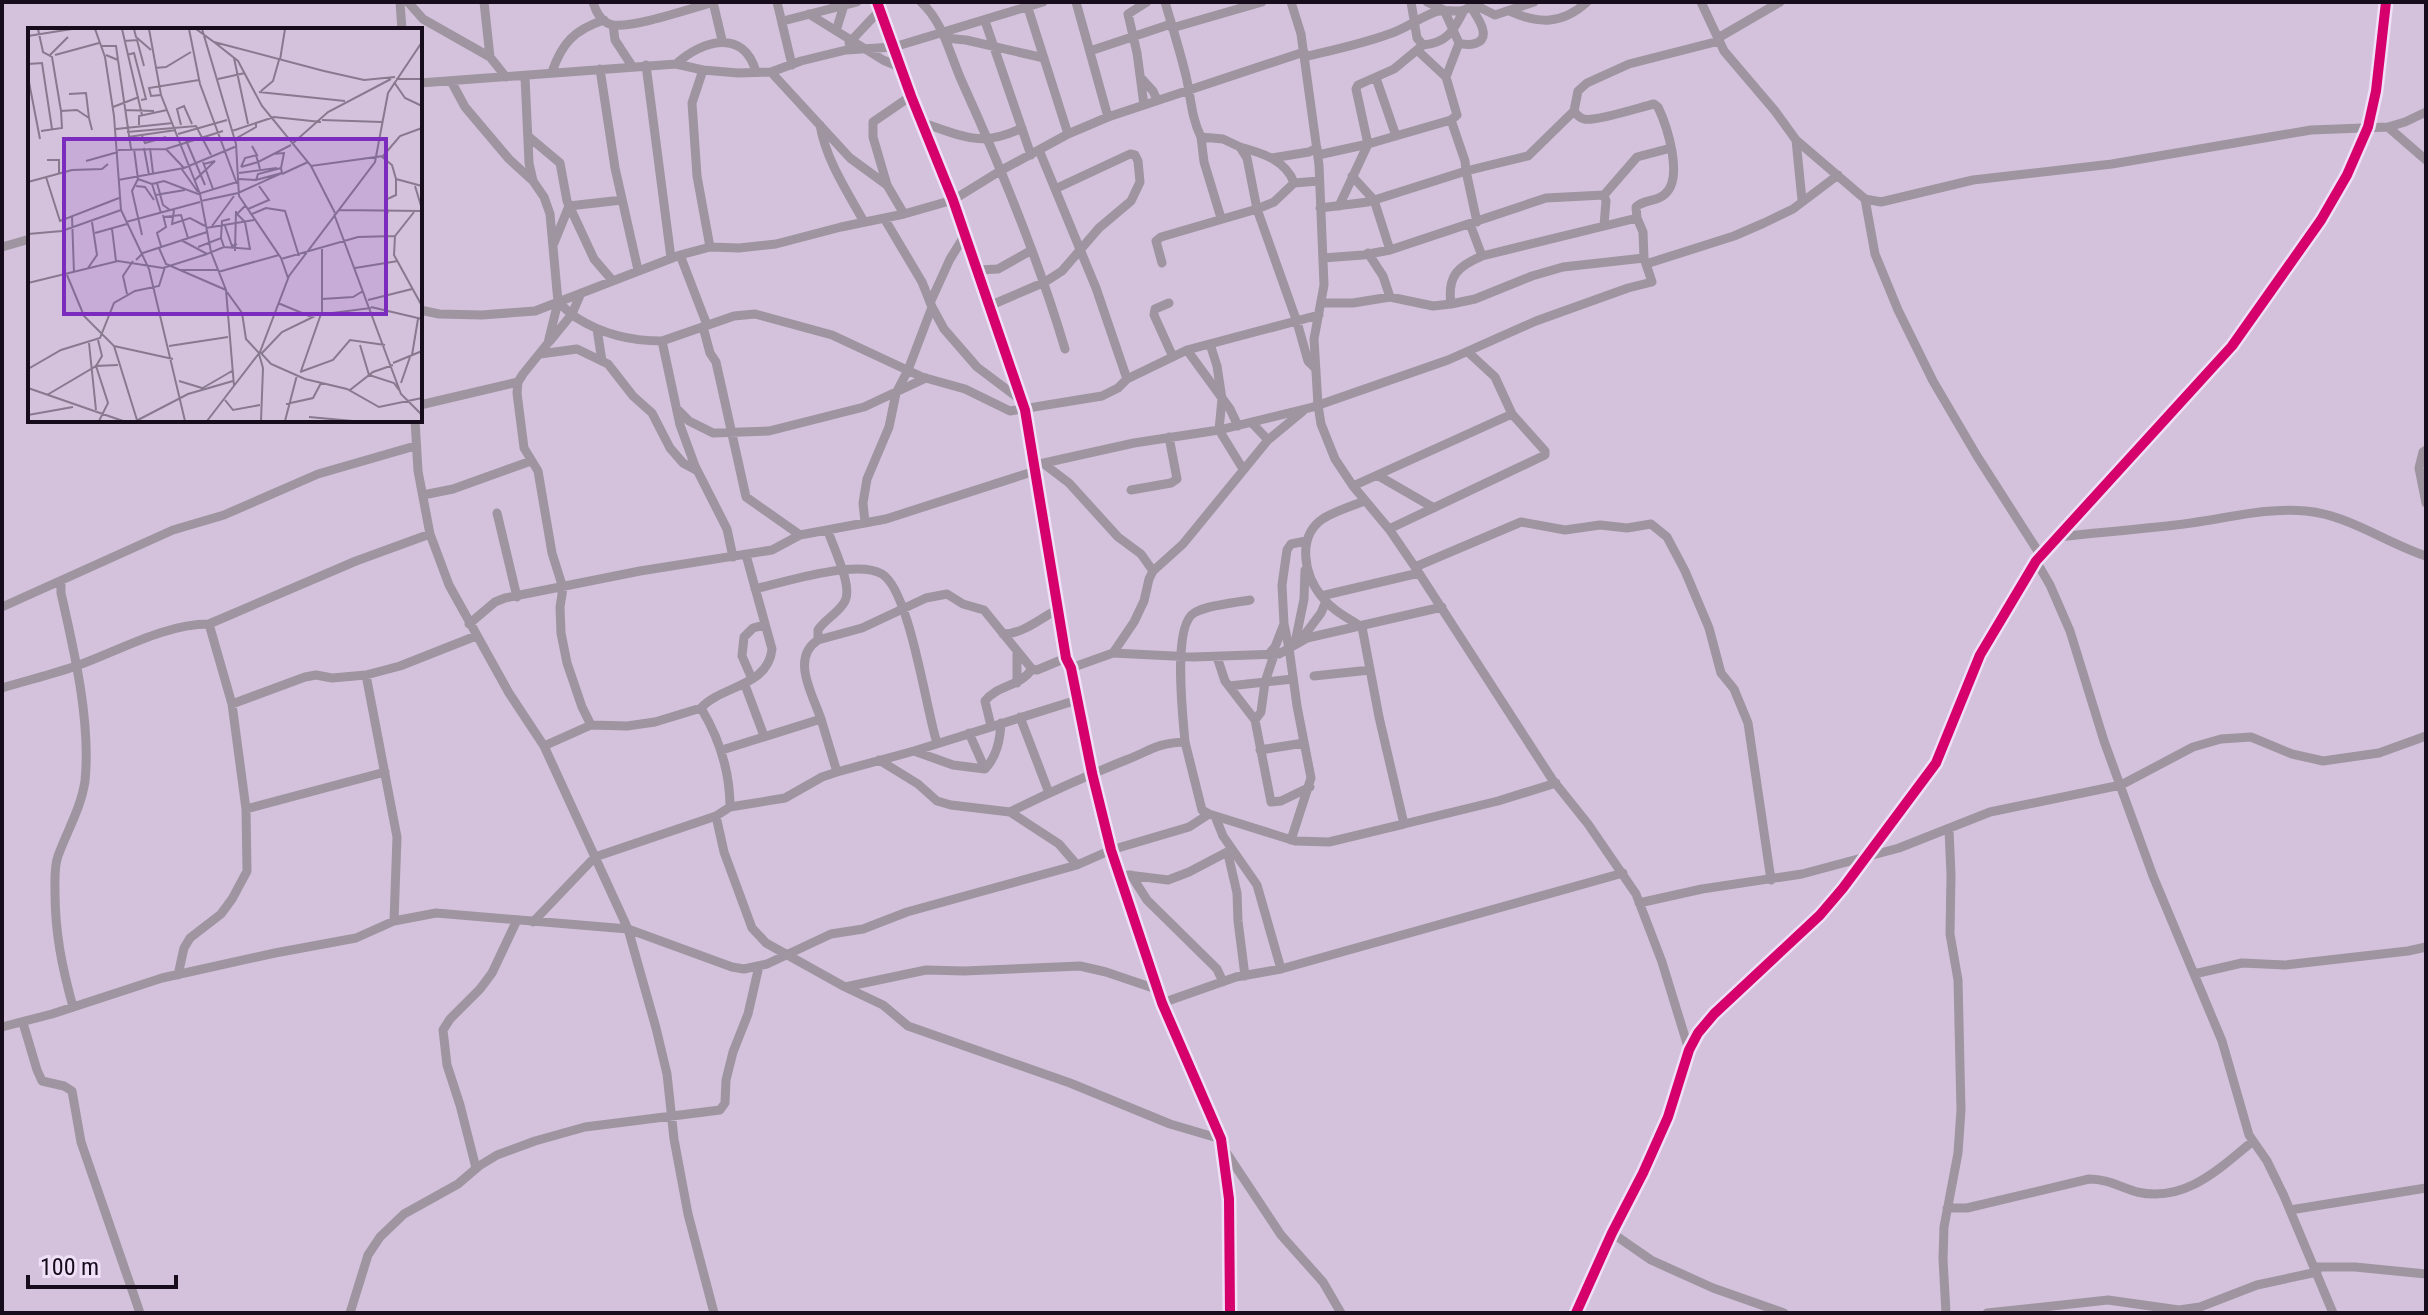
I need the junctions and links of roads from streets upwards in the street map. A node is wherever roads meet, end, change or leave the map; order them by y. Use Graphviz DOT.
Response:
graph roads {
  1 [pos="400,2"];
  2 [pos="408,2"];
  3 [pos="484,2"];
  4 [pos="593,2"];
  5 [pos="713,2"];
  6 [pos="777,2"];
  7 [pos="857,2"];
  8 [pos="921,2"];
  9 [pos="1043,2"];
  10 [pos="1076,2"];
  11 [pos="1147,2"];
  12 [pos="1165,2"];
  13 [pos="1262,2"];
  14 [pos="1291,2"];
  15 [pos="1411,2"];
  16 [pos="1427,2"];
  17 [pos="1534,2"];
  18 [pos="1587,2"];
  19 [pos="1701,2"];
  20 [pos="1780,2"];
  21 [pos="2386,2"];
  22 [pos="844,5"];
  23 [pos="878,6"];
  24 [pos="1232,6"];
  25 [pos="1470,6"];
  26 [pos="1028,8"];
  27 [pos="815,9"];
  28 [pos="1444,10"];
  29 [pos="1509,11"];
  30 [pos="1495,15"];
  31 [pos="783,21"];
  32 [pos="985,21"];
  33 [pos="608,22"];
  34 [pos="1414,22"];
  35 [pos="1172,26"];
  36 [pos="402,28"];
  37 [pos="836,31"];
  38 [pos="1453,31"];
  39 [pos="1484,32"];
  40 [pos="944,36"];
  41 [pos="1131,37"];
  42 [pos="852,39"];
  43 [pos="1718,39"];
  44 [pos="722,40"];
  45 [pos="1459,43"];
  46 [pos="994,46"];
  47 [pos="894,47"];
  48 [pos="1420,47"];
  49 [pos="866,48"];
  50 [pos="846,50"];
  51 [pos="1090,51"];
  52 [pos="1304,54"];
  53 [pos="490,57"];
  54 [pos="1044,58"];
  55 [pos="676,64"];
  56 [pos="646,65"];
  57 [pos="792,65"];
  58 [pos="632,66"];
  59 [pos="902,68"];
  60 [pos="600,69"];
  61 [pos="703,70"];
  62 [pos="552,72"];
  63 [pos="756,72"];
  64 [pos="771,72"];
  65 [pos="506,77"];
  66 [pos="525,77"];
  67 [pos="1446,77"];
  68 [pos="1376,78"];
  69 [pos="1142,79"];
  70 [pos="451,81"];
  71 [pos="422,83"];
  72 [pos="1189,90"];
  73 [pos="911,96"];
  74 [pos="1157,100"];
  75 [pos="1144,105"];
  76 [pos="1574,111"];
  77 [pos="2426,112"];
  78 [pos="1108,117"];
  79 [pos="1451,120"];
  80 [pos="923,123"];
  81 [pos="820,125"];
  82 [pos="2368,127"];
  83 [pos="2388,127"];
  84 [pos="1022,128"];
  85 [pos="1068,134"];
  86 [pos="1396,136"];
  87 [pos="529,137"];
  88 [pos="1201,137"];
  89 [pos="989,140"];
  90 [pos="1796,140"];
  91 [pos="1368,144"];
  92 [pos="1240,147"];
  93 [pos="1671,148"];
  94 [pos="1035,152"];
  95 [pos="1318,152"];
  96 [pos="878,154"];
  97 [pos="1272,158"];
  98 [pos="2426,160"];
  99 [pos="1000,171"];
  100 [pos="1466,171"];
  101 [pos="869,172"];
  102 [pos="1838,175"];
  103 [pos="1352,176"];
  104 [pos="533,181"];
  105 [pos="1319,181"];
  106 [pos="1294,183"];
  107 [pos="887,185"];
  108 [pos="1055,189"];
  109 [pos="1604,195"];
  110 [pos="1865,199"];
  111 [pos="622,200"];
  112 [pos="953,200"];
  113 [pos="1374,200"];
  114 [pos="1802,200"];
  115 [pos="569,206"];
  116 [pos="1339,206"];
  117 [pos="1320,208"];
  118 [pos="1257,209"];
  119 [pos="904,214"];
  120 [pos="884,218"];
  121 [pos="1221,218"];
  122 [pos="1637,218"];
  123 [pos="864,222"];
  124 [pos="1474,223"];
  125 [pos="1604,225"];
  126 [pos="965,235"];
  127 [pos="28,240"];
  128 [pos="552,246"];
  129 [pos="2,247"];
  130 [pos="710,247"];
  131 [pos="1032,250"];
  132 [pos="1080,250"];
  133 [pos="1390,250"];
  134 [pos="1368,253"];
  135 [pos="676,256"];
  136 [pos="1482,256"];
  137 [pos="1323,258"];
  138 [pos="1645,261"];
  139 [pos="1162,263"];
  140 [pos="638,270"];
  141 [pos="977,270"];
  142 [pos="612,280"];
  143 [pos="1045,282"];
  144 [pos="581,293"];
  145 [pos="1390,297"];
  146 [pos="558,302"];
  147 [pos="1169,303"];
  148 [pos="1321,303"];
  149 [pos="1451,304"];
  150 [pos="931,305"];
  151 [pos="989,306"];
  152 [pos="422,310"];
  153 [pos="572,314"];
  154 [pos="1319,315"];
  155 [pos="1297,322"];
  156 [pos="705,326"];
  157 [pos="597,329"];
  158 [pos="662,341"];
  159 [pos="548,343"];
  160 [pos="1210,344"];
  161 [pos="1065,349"];
  162 [pos="1187,350"];
  163 [pos="1468,352"];
  164 [pos="540,354"];
  165 [pos="1173,357"];
  166 [pos="602,361"];
  167 [pos="1316,369"];
  168 [pos="908,370"];
  169 [pos="926,378"];
  170 [pos="1127,379"];
  171 [pos="518,382"];
  172 [pos="896,393"];
  173 [pos="1222,399"];
  174 [pos="422,405"];
  175 [pos="1318,405"];
  176 [pos="1024,406"];
  177 [pos="677,409"];
  178 [pos="1304,409"];
  179 [pos="1512,414"];
  180 [pos="415,422"];
  181 [pos="1252,423"];
  182 [pos="1238,426"];
  183 [pos="1219,430"];
  184 [pos="733,433"];
  185 [pos="1169,437"];
  186 [pos="1268,440"];
  187 [pos="415,446"];
  188 [pos="2426,450"];
  189 [pos="531,461"];
  190 [pos="1038,467"];
  191 [pos="1243,469"];
  192 [pos="696,470"];
  193 [pos="1377,475"];
  194 [pos="1353,486"];
  195 [pos="1131,490"];
  196 [pos="423,495"];
  197 [pos="1365,501"];
  198 [pos="2426,503"];
  199 [pos="1434,508"];
  200 [pos="497,513"];
  201 [pos="865,522"];
  202 [pos="1389,529"];
  203 [pos="828,531"];
  204 [pos="430,534"];
  205 [pos="800,535"];
  206 [pos="2057,537"];
  207 [pos="1306,541"];
  208 [pos="746,555"];
  209 [pos="2426,556"];
  210 [pos="733,557"];
  211 [pos="2038,558"];
  212 [pos="1305,567"];
  213 [pos="842,570"];
  214 [pos="1417,570"];
  215 [pos="1153,571"];
  216 [pos="61,582"];
  217 [pos="563,588"];
  218 [pos="755,589"];
  219 [pos="517,597"];
  220 [pos="1324,599"];
  221 [pos="1250,600"];
  222 [pos="2,607"];
  223 [pos="1442,607"];
  224 [pos="1058,609"];
  225 [pos="902,610"];
  226 [pos="209,624"];
  227 [pos="469,624"];
  228 [pos="1284,624"];
  229 [pos="764,625"];
  230 [pos="1362,627"];
  231 [pos="1003,634"];
  232 [pos="476,636"];
  233 [pos="818,640"];
  234 [pos="1295,644"];
  235 [pos="1017,651"];
  236 [pos="1113,653"];
  237 [pos="1271,655"];
  238 [pos="1180,656"];
  239 [pos="1217,657"];
  240 [pos="1066,658"];
  241 [pos="78,665"];
  242 [pos="1071,668"];
  243 [pos="1032,669"];
  244 [pos="1370,670"];
  245 [pos="366,675"];
  246 [pos="1314,676"];
  247 [pos="1293,679"];
  248 [pos="748,682"];
  249 [pos="1265,682"];
  250 [pos="1017,683"];
  251 [pos="1229,686"];
  252 [pos="2,688"];
  253 [pos="1077,700"];
  254 [pos="232,704"];
  255 [pos="701,708"];
  256 [pos="1020,717"];
  257 [pos="821,719"];
  258 [pos="1255,720"];
  259 [pos="1001,723"];
  260 [pos="591,725"];
  261 [pos="991,726"];
  262 [pos="969,733"];
  263 [pos="764,736"];
  264 [pos="2426,736"];
  265 [pos="1185,742"];
  266 [pos="937,743"];
  267 [pos="1304,743"];
  268 [pos="544,746"];
  269 [pos="722,750"];
  270 [pos="1260,750"];
  271 [pos="914,751"];
  272 [pos="879,760"];
  273 [pos="985,769"];
  274 [pos="385,772"];
  275 [pos="837,772"];
  276 [pos="1092,773"];
  277 [pos="1556,783"];
  278 [pos="2121,785"];
  279 [pos="1310,787"];
  280 [pos="1049,793"];
  281 [pos="730,807"];
  282 [pos="246,809"];
  283 [pos="1010,812"];
  284 [pos="1212,815"];
  285 [pos="716,816"];
  286 [pos="1404,824"];
  287 [pos="1949,830"];
  288 [pos="1291,840"];
  289 [pos="1111,850"];
  290 [pos="1230,851"];
  291 [pos="595,857"];
  292 [pos="1865,858"];
  293 [pos="1077,865"];
  294 [pos="1120,873"];
  295 [pos="1623,873"];
  296 [pos="1131,875"];
  297 [pos="1771,880"];
  298 [pos="1639,903"];
  299 [pos="517,920"];
  300 [pos="394,921"];
  301 [pos="533,922"];
  302 [pos="628,929"];
  303 [pos="2426,947"];
  304 [pos="788,955"];
  305 [pos="759,966"];
  306 [pos="1281,969"];
  307 [pos="2194,974"];
  308 [pos="178,975"];
  309 [pos="1245,976"];
  310 [pos="1223,982"];
  311 [pos="845,987"];
  312 [pos="1159,990"];
  313 [pos="1162,1003"];
  314 [pos="73,1007"];
  315 [pos="23,1023"];
  316 [pos="2,1027"];
  317 [pos="1689,1050"];
  318 [pos="671,1115"];
  319 [pos="2253,1141"];
  320 [pos="1222,1142"];
  321 [pos="476,1168"];
  322 [pos="2426,1188"];
  323 [pos="1947,1208"];
  324 [pos="2290,1210"];
  325 [pos="1612,1233"];
  326 [pos="2316,1270"];
  327 [pos="2426,1274"];
  328 [pos="140,1313"];
  329 [pos="350,1313"];
  330 [pos="714,1313"];
  331 [pos="1230,1313"];
  332 [pos="1341,1313"];
  333 [pos="1576,1313"];
  334 [pos="1784,1313"];
  335 [pos="1946,1313"];
  336 [pos="1987,1313"];
  337 [pos="2333,1313"];
  1 -- 36 [label="street"];
  2 -- 53 [label="street"];
  3 -- 53 [label="street"];
  4 -- 33 [label="street"];
  5 -- 33 [label="street"];
  5 -- 44 [label="street"];
  6 -- 31 [label="street"];
  7 -- 22 [label="street"];
  8 -- 40 [label="street"];
  9 -- 26 [label="street"];
  10 -- 51 [label="street"];
  11 -- 41 [label="street"];
  12 -- 35 [label="street"];
  13 -- 24 [label="street"];
  14 -- 52 [label="street"];
  15 -- 34 [label="street"];
  16 -- 28 [label="street"];
  17 -- 29 [label="street"];
  18 -- 29 [label="street"];
  19 -- 43 [label="street"];
  20 -- 43 [label="street"];
  21 -- 82 [label="street"];
  22 -- 27 [label="street"];
  22 -- 37 [label="street"];
  23 -- 42 [label="street"];
  23 -- 47 [label="street"];
  24 -- 35 [label="street"];
  25 -- 28 [label="street"];
  25 -- 30 [label="street"];
  25 -- 38 [label="street"];
  25 -- 39 [label="street"];
  26 -- 32 [label="street"];
  26 -- 54 [label="street"];
  27 -- 31 [label="street"];
  27 -- 37 [label="street"];
  28 -- 34 [label="street"];
  28 -- 38 [label="street"];
  29 -- 30 [label="street"];
  30 -- 39 [label="street"];
  31 -- 57 [label="street"];
  32 -- 40 [label="street"];
  32 -- 46 [label="street"];
  33 -- 58 [label="street"];
  33 -- 62 [label="street"];
  34 -- 48 [label="street"];
  34 -- 52 [label="street"];
  35 -- 41 [label="street"];
  35 -- 72 [label="street"];
  37 -- 42 [label="street"];
  38 -- 45 [label="street"];
  38 -- 48 [label="street"];
  39 -- 45 [label="street"];
  40 -- 46 [label="street"];
  40 -- 47 [label="street"];
  40 -- 89 [label="street"];
  41 -- 51 [label="street"];
  41 -- 69 [label="street"];
  42 -- 49 [label="street"];
  42 -- 50 [label="street"];
  43 -- 76 [label="street"];
  43 -- 90 [label="street"];
  44 -- 55 [label="street"];
  44 -- 63 [label="street"];
  45 -- 67 [label="street"];
  46 -- 54 [label="street"];
  46 -- 84 [label="street"];
  47 -- 49 [label="street"];
  47 -- 59 [label="street"];
  48 -- 67 [label="street"];
  48 -- 68 [label="street"];
  49 -- 50 [label="street"];
  49 -- 59 [label="street"];
  50 -- 57 [label="street"];
  51 -- 78 [label="street"];
  52 -- 72 [label="street"];
  52 -- 95 [label="street"];
  53 -- 65 [label="street"];
  54 -- 85 [label="street"];
  55 -- 56 [label="street"];
  55 -- 61 [label="street"];
  56 -- 58 [label="street"];
  56 -- 135 [label="street"];
  57 -- 64 [label="street"];
  58 -- 60 [label="street"];
  59 -- 73 [label="street"];
  60 -- 62 [label="street"];
  60 -- 111 [label="street"];
  61 -- 63 [label="street"];
  61 -- 130 [label="street"];
  62 -- 66 [label="street"];
  63 -- 64 [label="street"];
  64 -- 81 [label="street"];
  65 -- 66 [label="street"];
  65 -- 70 [label="street"];
  66 -- 87 [label="street"];
  67 -- 79 [label="street"];
  68 -- 86 [label="street"];
  68 -- 91 [label="street"];
  69 -- 74 [label="street"];
  69 -- 75 [label="street"];
  70 -- 71 [label="street"];
  70 -- 104 [label="street"];
  72 -- 74 [label="street"];
  72 -- 88 [label="street"];
  73 -- 80 [label="street"];
  73 -- 96 [label="street"];
  74 -- 75 [label="street"];
  75 -- 78 [label="street"];
  76 -- 93 [label="street"];
  76 -- 100 [label="street"];
  77 -- 83 [label="street"];
  78 -- 85 [label="street"];
  79 -- 86 [label="street"];
  79 -- 100 [label="street"];
  80 -- 89 [label="street"];
  80 -- 112 [label="street"];
  81 -- 101 [label="street"];
  81 -- 123 [label="street"];
  82 -- 83 [label="street"];
  82 -- 110 [label="street"];
  82 -- 206 [label="street"];
  83 -- 98 [label="street"];
  84 -- 89 [label="street"];
  84 -- 94 [label="street"];
  85 -- 94 [label="street"];
  86 -- 91 [label="street"];
  87 -- 104 [label="street"];
  87 -- 115 [label="street"];
  88 -- 92 [label="street"];
  88 -- 121 [label="street"];
  89 -- 99 [label="street"];
  90 -- 102 [label="street"];
  90 -- 114 [label="street"];
  91 -- 95 [label="street"];
  91 -- 103 [label="street"];
  92 -- 97 [label="street"];
  92 -- 118 [label="street"];
  93 -- 109 [label="street"];
  93 -- 122 [label="street"];
  94 -- 99 [label="street"];
  94 -- 108 [label="street"];
  95 -- 97 [label="street"];
  95 -- 105 [label="street"];
  96 -- 101 [label="street"];
  96 -- 107 [label="street"];
  97 -- 106 [label="street"];
  99 -- 112 [label="street"];
  99 -- 131 [label="street"];
  100 -- 113 [label="street"];
  100 -- 124 [label="street"];
  101 -- 107 [label="street"];
  102 -- 110 [label="street"];
  102 -- 114 [label="street"];
  103 -- 113 [label="street"];
  103 -- 116 [label="street"];
  104 -- 128 [label="street"];
  105 -- 106 [label="street"];
  105 -- 117 [label="street"];
  106 -- 118 [label="street"];
  107 -- 119 [label="street"];
  108 -- 132 [label="street"];
  108 -- 132 [label="street"];
  109 -- 124 [label="street"];
  109 -- 125 [label="street"];
  110 -- 211 [label="street"];
  111 -- 115 [label="street"];
  111 -- 140 [label="street"];
  112 -- 119 [label="street"];
  112 -- 126 [label="street"];
  113 -- 116 [label="street"];
  113 -- 133 [label="street"];
  114 -- 138 [label="street"];
  115 -- 128 [label="street"];
  115 -- 142 [label="street"];
  116 -- 117 [label="street"];
  117 -- 137 [label="street"];
  118 -- 121 [label="street"];
  118 -- 155 [label="street"];
  119 -- 120 [label="street"];
  120 -- 123 [label="street"];
  120 -- 150 [label="street"];
  121 -- 139 [label="street"];
  122 -- 125 [label="street"];
  122 -- 138 [label="street"];
  123 -- 130 [label="street"];
  124 -- 133 [label="street"];
  124 -- 136 [label="street"];
  125 -- 136 [label="street"];
  126 -- 141 [label="street"];
  126 -- 150 [label="street"];
  127 -- 129 [label="street"];
  128 -- 146 [label="street"];
  130 -- 135 [label="street"];
  131 -- 141 [label="street"];
  131 -- 143 [label="street"];
  132 -- 143 [label="street"];
  132 -- 170 [label="street"];
  133 -- 134 [label="street"];
  134 -- 137 [label="street"];
  134 -- 145 [label="street"];
  135 -- 140 [label="street"];
  135 -- 156 [label="street"];
  136 -- 149 [label="street"];
  137 -- 148 [label="street"];
  138 -- 149 [label="street"];
  138 -- 163 [label="street"];
  140 -- 142 [label="street"];
  141 -- 151 [label="street"];
  142 -- 144 [label="street"];
  143 -- 151 [label="street"];
  143 -- 161 [label="street"];
  144 -- 146 [label="street"];
  144 -- 153 [label="street"];
  145 -- 148 [label="street"];
  145 -- 149 [label="street"];
  146 -- 152 [label="street"];
  146 -- 153 [label="street"];
  146 -- 159 [label="street"];
  147 -- 165 [label="street"];
  148 -- 154 [label="street"];
  150 -- 168 [label="street"];
  150 -- 176 [label="street"];
  151 -- 176 [label="street"];
  153 -- 157 [label="street"];
  153 -- 159 [label="street"];
  154 -- 155 [label="street"];
  154 -- 167 [label="street"];
  155 -- 160 [label="street"];
  155 -- 167 [label="street"];
  156 -- 158 [label="street"];
  156 -- 168 [label="street"];
  156 -- 184 [label="street"];
  157 -- 158 [label="street"];
  157 -- 166 [label="street"];
  158 -- 177 [label="street"];
  159 -- 164 [label="street"];
  160 -- 162 [label="street"];
  160 -- 173 [label="street"];
  162 -- 165 [label="street"];
  162 -- 173 [label="street"];
  163 -- 175 [label="street"];
  163 -- 179 [label="street"];
  164 -- 166 [label="street"];
  164 -- 171 [label="street"];
  165 -- 170 [label="street"];
  166 -- 192 [label="street"];
  167 -- 175 [label="street"];
  168 -- 169 [label="street"];
  168 -- 172 [label="street"];
  169 -- 172 [label="street"];
  169 -- 176 [label="street"];
  170 -- 176 [label="street"];
  171 -- 174 [label="street"];
  171 -- 189 [label="street"];
  172 -- 184 [label="street"];
  172 -- 201 [label="street"];
  173 -- 182 [label="street"];
  173 -- 183 [label="street"];
  175 -- 178 [label="street"];
  175 -- 194 [label="street"];
  176 -- 190 [label="street"];
  177 -- 184 [label="street"];
  177 -- 192 [label="street"];
  178 -- 181 [label="street"];
  178 -- 186 [label="street"];
  179 -- 193 [label="street"];
  179 -- 199 [label="street"];
  180 -- 187 [label="street"];
  181 -- 182 [label="street"];
  181 -- 186 [label="street"];
  182 -- 183 [label="street"];
  183 -- 185 [label="street"];
  183 -- 191 [label="street"];
  184 -- 205 [label="street"];
  185 -- 190 [label="street"];
  185 -- 195 [label="street"];
  186 -- 191 [label="street"];
  187 -- 196 [label="street"];
  187 -- 216 [label="street"];
  188 -- 198 [label="street"];
  189 -- 196 [label="street"];
  189 -- 217 [label="street"];
  190 -- 201 [label="street"];
  190 -- 215 [label="street"];
  190 -- 224 [label="street"];
  191 -- 215 [label="street"];
  192 -- 210 [label="street"];
  193 -- 194 [label="street"];
  193 -- 199 [label="street"];
  194 -- 197 [label="street"];
  196 -- 204 [label="street"];
  197 -- 202 [label="street"];
  197 -- 207 [label="street"];
  199 -- 202 [label="street"];
  200 -- 219 [label="street"];
  201 -- 203 [label="street"];
  202 -- 214 [label="street"];
  203 -- 205 [label="street"];
  203 -- 213 [label="street"];
  204 -- 226 [label="street"];
  204 -- 227 [label="street"];
  205 -- 208 [label="street"];
  206 -- 209 [label="street"];
  206 -- 211 [label="street"];
  207 -- 212 [label="street"];
  207 -- 228 [label="street"];
  208 -- 210 [label="street"];
  208 -- 218 [label="street"];
  210 -- 217 [label="street"];
  211 -- 278 [label="street"];
  211 -- 292 [label="street"];
  212 -- 220 [label="street"];
  212 -- 234 [label="street"];
  213 -- 218 [label="street"];
  213 -- 225 [label="street"];
  213 -- 233 [label="street"];
  214 -- 220 [label="street"];
  214 -- 223 [label="street"];
  214 -- 297 [label="street"];
  215 -- 236 [label="street"];
  216 -- 222 [label="street"];
  216 -- 241 [label="street"];
  217 -- 219 [label="street"];
  217 -- 260 [label="street"];
  218 -- 229 [label="street"];
  219 -- 227 [label="street"];
  220 -- 230 [label="street"];
  220 -- 234 [label="street"];
  221 -- 238 [label="street"];
  223 -- 230 [label="street"];
  223 -- 277 [label="street"];
  224 -- 231 [label="street"];
  224 -- 240 [label="street"];
  225 -- 231 [label="street"];
  225 -- 233 [label="street"];
  225 -- 266 [label="street"];
  226 -- 241 [label="street"];
  226 -- 254 [label="street"];
  227 -- 232 [label="street"];
  228 -- 234 [label="street"];
  228 -- 237 [label="street"];
  229 -- 248 [label="street"];
  229 -- 248 [label="street"];
  230 -- 234 [label="street"];
  230 -- 244 [label="street"];
  231 -- 235 [label="street"];
  232 -- 245 [label="street"];
  232 -- 268 [label="street"];
  233 -- 257 [label="street"];
  234 -- 237 [label="street"];
  234 -- 247 [label="street"];
  235 -- 243 [label="street"];
  235 -- 250 [label="street"];
  236 -- 238 [label="street"];
  236 -- 242 [label="street"];
  237 -- 239 [label="street"];
  237 -- 249 [label="street"];
  238 -- 239 [label="street"];
  238 -- 265 [label="street"];
  239 -- 251 [label="street"];
  240 -- 242 [label="street"];
  240 -- 243 [label="street"];
  241 -- 252 [label="street"];
  241 -- 314 [label="street"];
  242 -- 253 [label="street"];
  243 -- 250 [label="street"];
  244 -- 246 [label="street"];
  244 -- 286 [label="street"];
  245 -- 254 [label="street"];
  245 -- 274 [label="street"];
  247 -- 249 [label="street"];
  247 -- 267 [label="street"];
  248 -- 255 [label="street"];
  248 -- 263 [label="street"];
  249 -- 251 [label="street"];
  249 -- 258 [label="street"];
  250 -- 261 [label="street"];
  251 -- 258 [label="street"];
  253 -- 256 [label="street"];
  253 -- 276 [label="street"];
  254 -- 282 [label="street"];
  255 -- 260 [label="street"];
  255 -- 269 [label="street"];
  256 -- 259 [label="street"];
  256 -- 280 [label="street"];
  257 -- 263 [label="street"];
  257 -- 275 [label="street"];
  258 -- 270 [label="street"];
  259 -- 261 [label="street"];
  259 -- 273 [label="street"];
  260 -- 268 [label="street"];
  261 -- 262 [label="street"];
  262 -- 266 [label="street"];
  262 -- 273 [label="street"];
  263 -- 269 [label="street"];
  264 -- 278 [label="street"];
  265 -- 276 [label="street"];
  265 -- 284 [label="street"];
  266 -- 271 [label="street"];
  267 -- 270 [label="street"];
  267 -- 279 [label="street"];
  268 -- 291 [label="street"];
  269 -- 281 [label="street"];
  270 -- 279 [label="street"];
  271 -- 272 [label="street"];
  271 -- 273 [label="street"];
  272 -- 275 [label="street"];
  272 -- 283 [label="street"];
  274 -- 282 [label="street"];
  274 -- 300 [label="street"];
  275 -- 281 [label="street"];
  276 -- 280 [label="street"];
  276 -- 289 [label="street"];
  277 -- 286 [label="street"];
  277 -- 295 [label="street"];
  278 -- 287 [label="street"];
  278 -- 307 [label="street"];
  279 -- 288 [label="street"];
  280 -- 283 [label="street"];
  281 -- 285 [label="street"];
  282 -- 308 [label="street"];
  283 -- 293 [label="street"];
  284 -- 288 [label="street"];
  284 -- 289 [label="street"];
  284 -- 290 [label="street"];
  285 -- 291 [label="street"];
  285 -- 304 [label="street"];
  286 -- 288 [label="street"];
  287 -- 292 [label="street"];
  287 -- 323 [label="street"];
  289 -- 293 [label="street"];
  289 -- 294 [label="street"];
  290 -- 296 [label="street"];
  290 -- 306 [label="street"];
  290 -- 309 [label="street"];
  291 -- 301 [label="street"];
  291 -- 302 [label="street"];
  292 -- 297 [label="street"];
  292 -- 317 [label="street"];
  293 -- 304 [label="street"];
  294 -- 296 [label="street"];
  294 -- 312 [label="street"];
  295 -- 298 [label="street"];
  295 -- 306 [label="street"];
  296 -- 310 [label="street"];
  297 -- 298 [label="street"];
  298 -- 317 [label="street"];
  299 -- 300 [label="street"];
  299 -- 301 [label="street"];
  299 -- 321 [label="street"];
  300 -- 308 [label="street"];
  301 -- 302 [label="street"];
  302 -- 305 [label="street"];
  302 -- 318 [label="street"];
  303 -- 307 [label="street"];
  304 -- 305 [label="street"];
  304 -- 311 [label="street"];
  305 -- 318 [label="street"];
  306 -- 309 [label="street"];
  307 -- 319 [label="street"];
  308 -- 314 [label="street"];
  309 -- 310 [label="street"];
  310 -- 313 [label="street"];
  311 -- 312 [label="street"];
  311 -- 320 [label="street"];
  312 -- 313 [label="street"];
  313 -- 320 [label="street"];
  314 -- 315 [label="street"];
  315 -- 316 [label="street"];
  315 -- 328 [label="street"];
  317 -- 325 [label="street"];
  318 -- 321 [label="street"];
  318 -- 330 [label="street"];
  319 -- 323 [label="street"];
  319 -- 324 [label="street"];
  320 -- 331 [label="street"];
  320 -- 332 [label="street"];
  321 -- 329 [label="street"];
  322 -- 324 [label="street"];
  323 -- 335 [label="street"];
  324 -- 326 [label="street"];
  325 -- 333 [label="street"];
  325 -- 334 [label="street"];
  326 -- 327 [label="street"];
  326 -- 336 [label="street"];
  326 -- 337 [label="street"];
}
